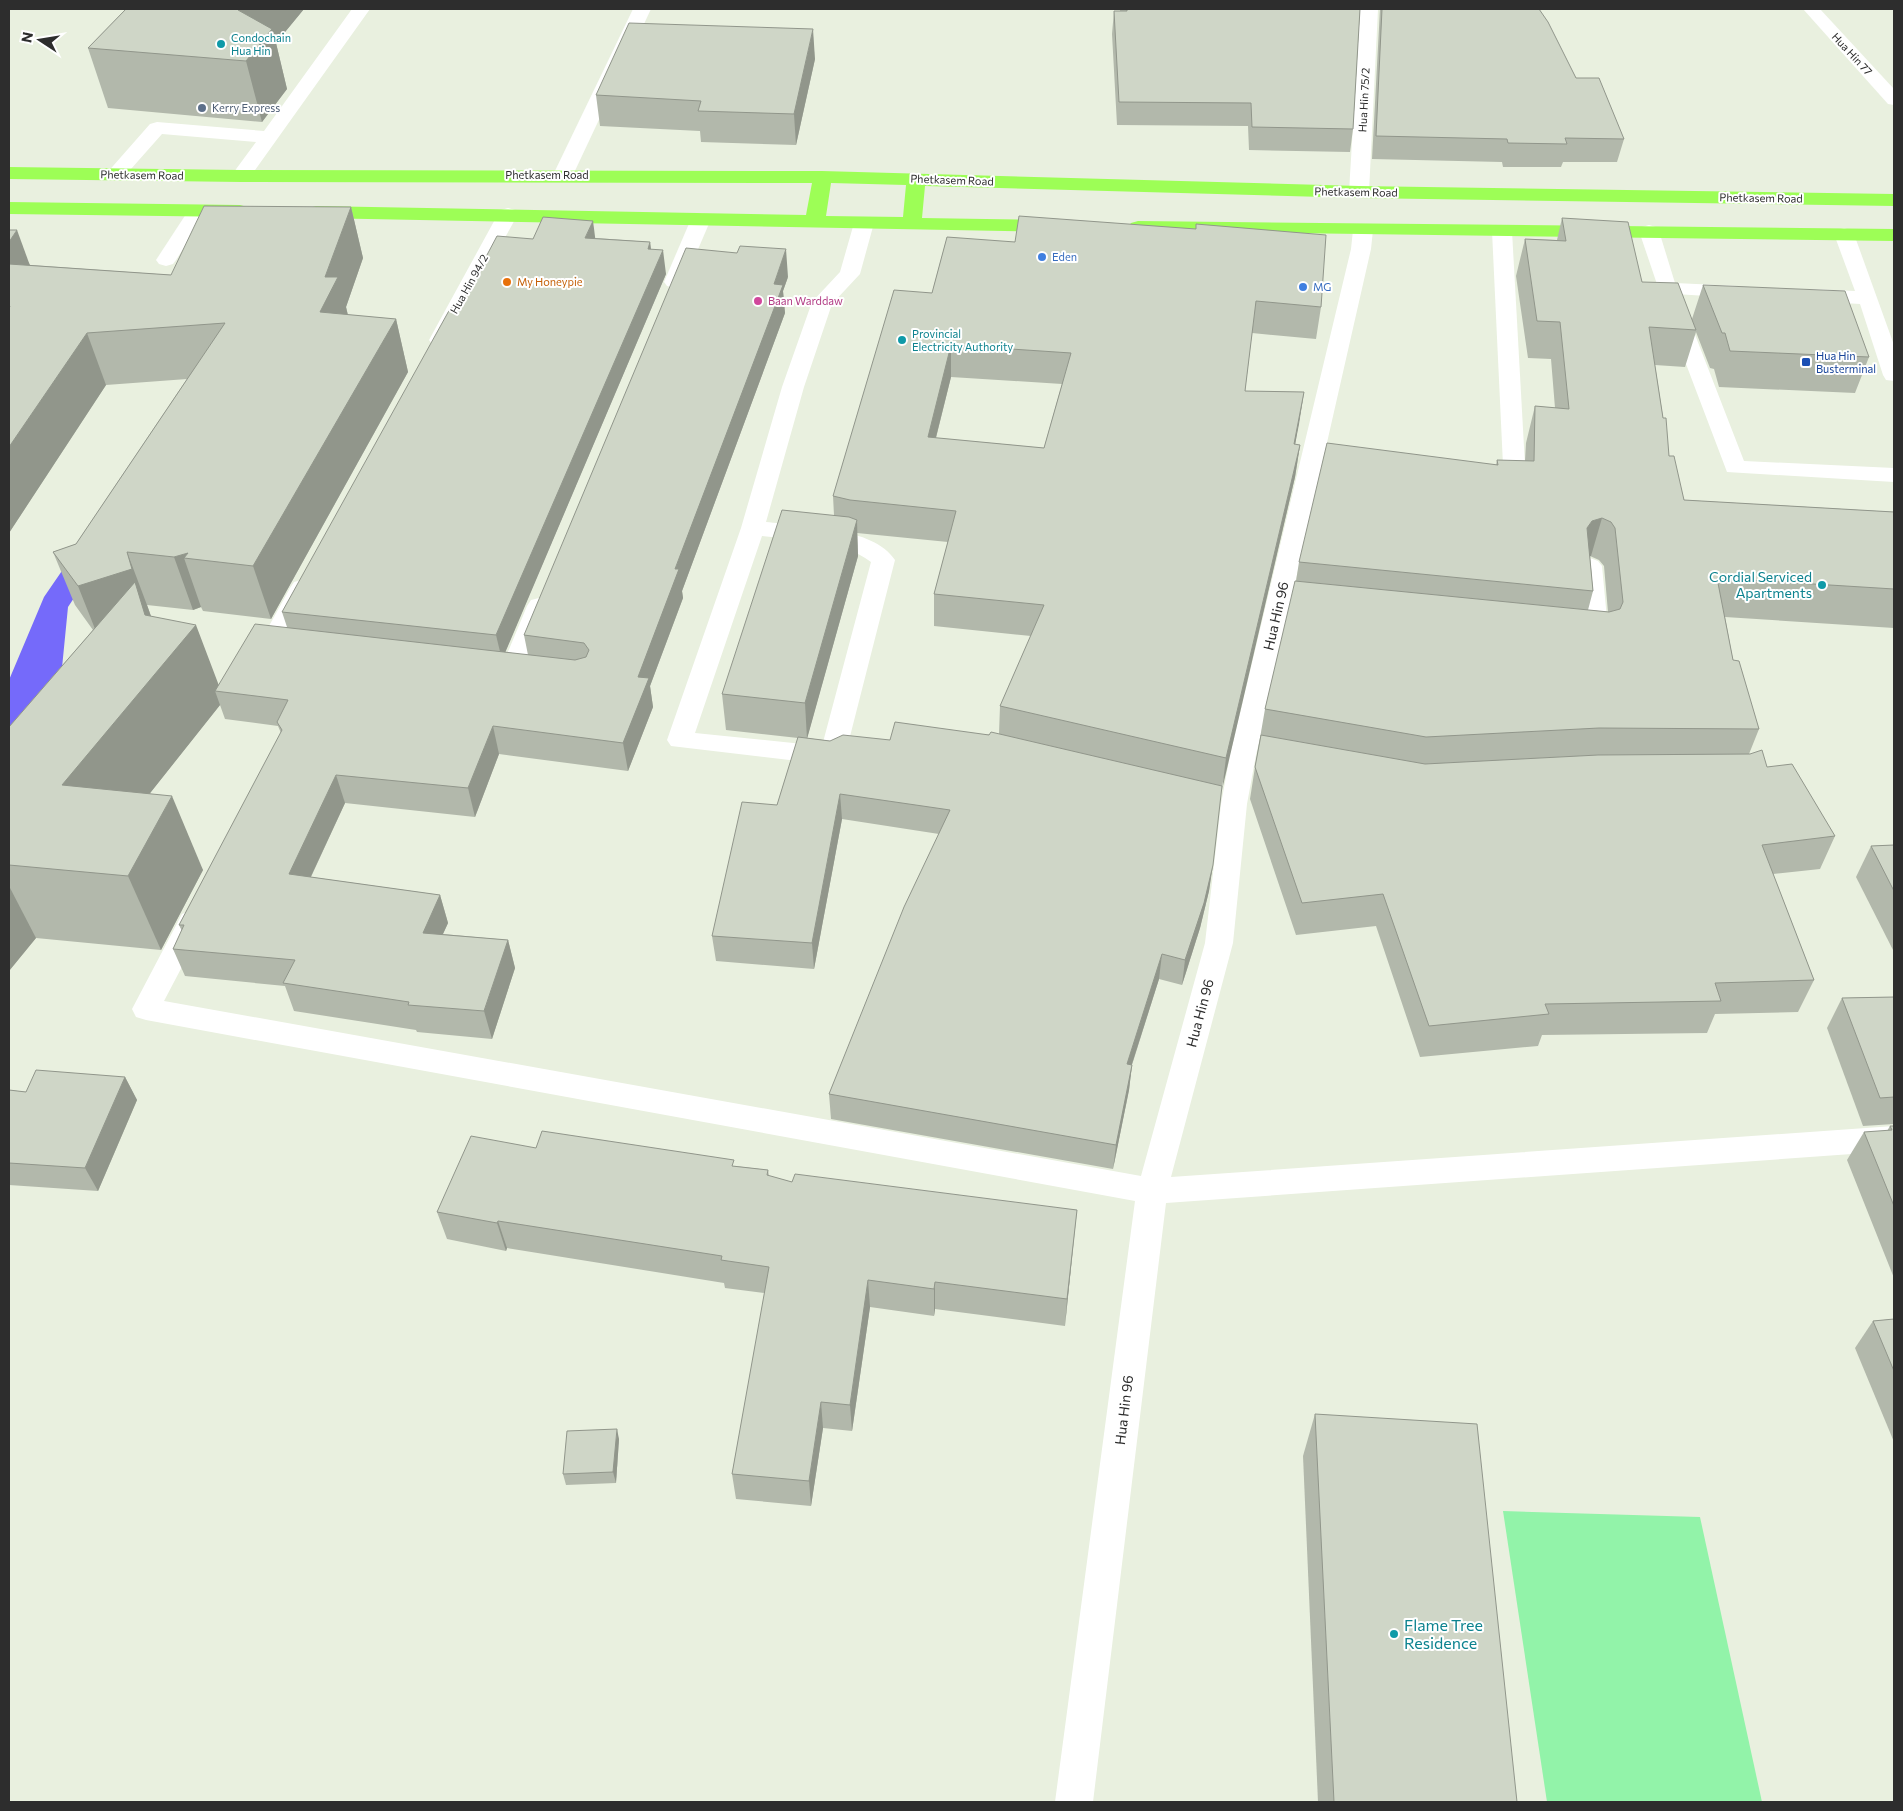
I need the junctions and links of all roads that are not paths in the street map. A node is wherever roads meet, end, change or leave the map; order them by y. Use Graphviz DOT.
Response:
graph roads {
  1 [pos="361,9"];
  2 [pos="642,9"];
  3 [pos="1369,9"];
  4 [pos="1811,9"];
  5 [pos="1894,100"];
  6 [pos="269,137"];
  7 [pos="9,173"];
  8 [pos="116,174"];
  9 [pos="562,174"];
  10 [pos="242,176"];
  11 [pos="822,178"];
  12 [pos="916,179"];
  13 [pos="1359,192"];
  14 [pos="1894,200"];
  15 [pos="9,208"];
  16 [pos="198,211"];
  17 [pos="256,211"];
  18 [pos="295,212"];
  19 [pos="508,214"];
  20 [pos="701,219"];
  21 [pos="815,222"];
  22 [pos="864,223"];
  23 [pos="912,224"];
  24 [pos="1078,226"];
  25 [pos="1118,227"];
  26 [pos="1363,230"];
  27 [pos="1502,231"];
  28 [pos="1649,231"];
  29 [pos="1844,234"];
  30 [pos="1894,235"];
  31 [pos="166,260"];
  32 [pos="1667,290"];
  33 [pos="1753,293"];
  34 [pos="1792,294"];
  35 [pos="1868,298"];
  36 [pos="665,303"];
  37 [pos="429,358"];
  38 [pos="1894,375"];
  39 [pos="1514,465"];
  40 [pos="1894,475"];
  41 [pos="754,528"];
  42 [pos="314,566"];
  43 [pos="1590,566"];
  44 [pos="546,588"];
  45 [pos="1568,637"];
  46 [pos="310,648"];
  47 [pos="512,671"];
  48 [pos="205,896"];
  49 [pos="1894,1139"];
  50 [pos="1152,1191"];
  51 [pos="1074,1802"];
  1 -- 6 [label="street"];
  2 -- 9 [label="street"];
  3 -- 13 [label="street, Hua Hin 75/2"];
  4 -- 5 [label="street, Hua Hin 77"];
  6 -- 8 [label="street"];
  6 -- 10 [label="street"];
  7 -- 8 [label="main road, Phetkasem Road"];
  8 -- 10 [label="main road, Phetkasem Road"];
  9 -- 10 [label="main road, Phetkasem Road"];
  9 -- 11 [label="main road, Phetkasem Road"];
  11 -- 12 [label="main road, Phetkasem Road"];
  11 -- 21 [label="main road"];
  12 -- 13 [label="main road, Phetkasem Road"];
  12 -- 23 [label="main road"];
  13 -- 14 [label="main road, Phetkasem Road"];
  15 -- 16 [label="main road"];
  16 -- 17 [label="main road"];
  16 -- 31 [label="street"];
  18 -- 19 [label="main road"];
  19 -- 20 [label="main road"];
  19 -- 37 [label="street, Hua Hin 94/2"];
  20 -- 21 [label="main road"];
  20 -- 36 [label="street"];
  21 -- 22 [label="main road"];
  22 -- 23 [label="main road"];
  22 -- 41 [label="street"];
  23 -- 24 [label="main road"];
  25 -- 26 [label="main road"];
  26 -- 27 [label="main road"];
  26 -- 50 [label="street, Hua Hin 96"];
  27 -- 28 [label="main road"];
  27 -- 39 [label="street"];
  28 -- 29 [label="main road"];
  28 -- 32 [label="street"];
  29 -- 30 [label="main road"];
  29 -- 35 [label="street"];
  32 -- 33 [label="street"];
  32 -- 40 [label="street"];
  34 -- 35 [label="street"];
  35 -- 38 [label="street"];
  41 -- 41 [label="street"];
  42 -- 46 [label="street"];
  43 -- 45 [label="street"];
  44 -- 47 [label="street"];
  48 -- 50 [label="street"];
  49 -- 50 [label="street"];
  50 -- 51 [label="street, Hua Hin 96"];
}
